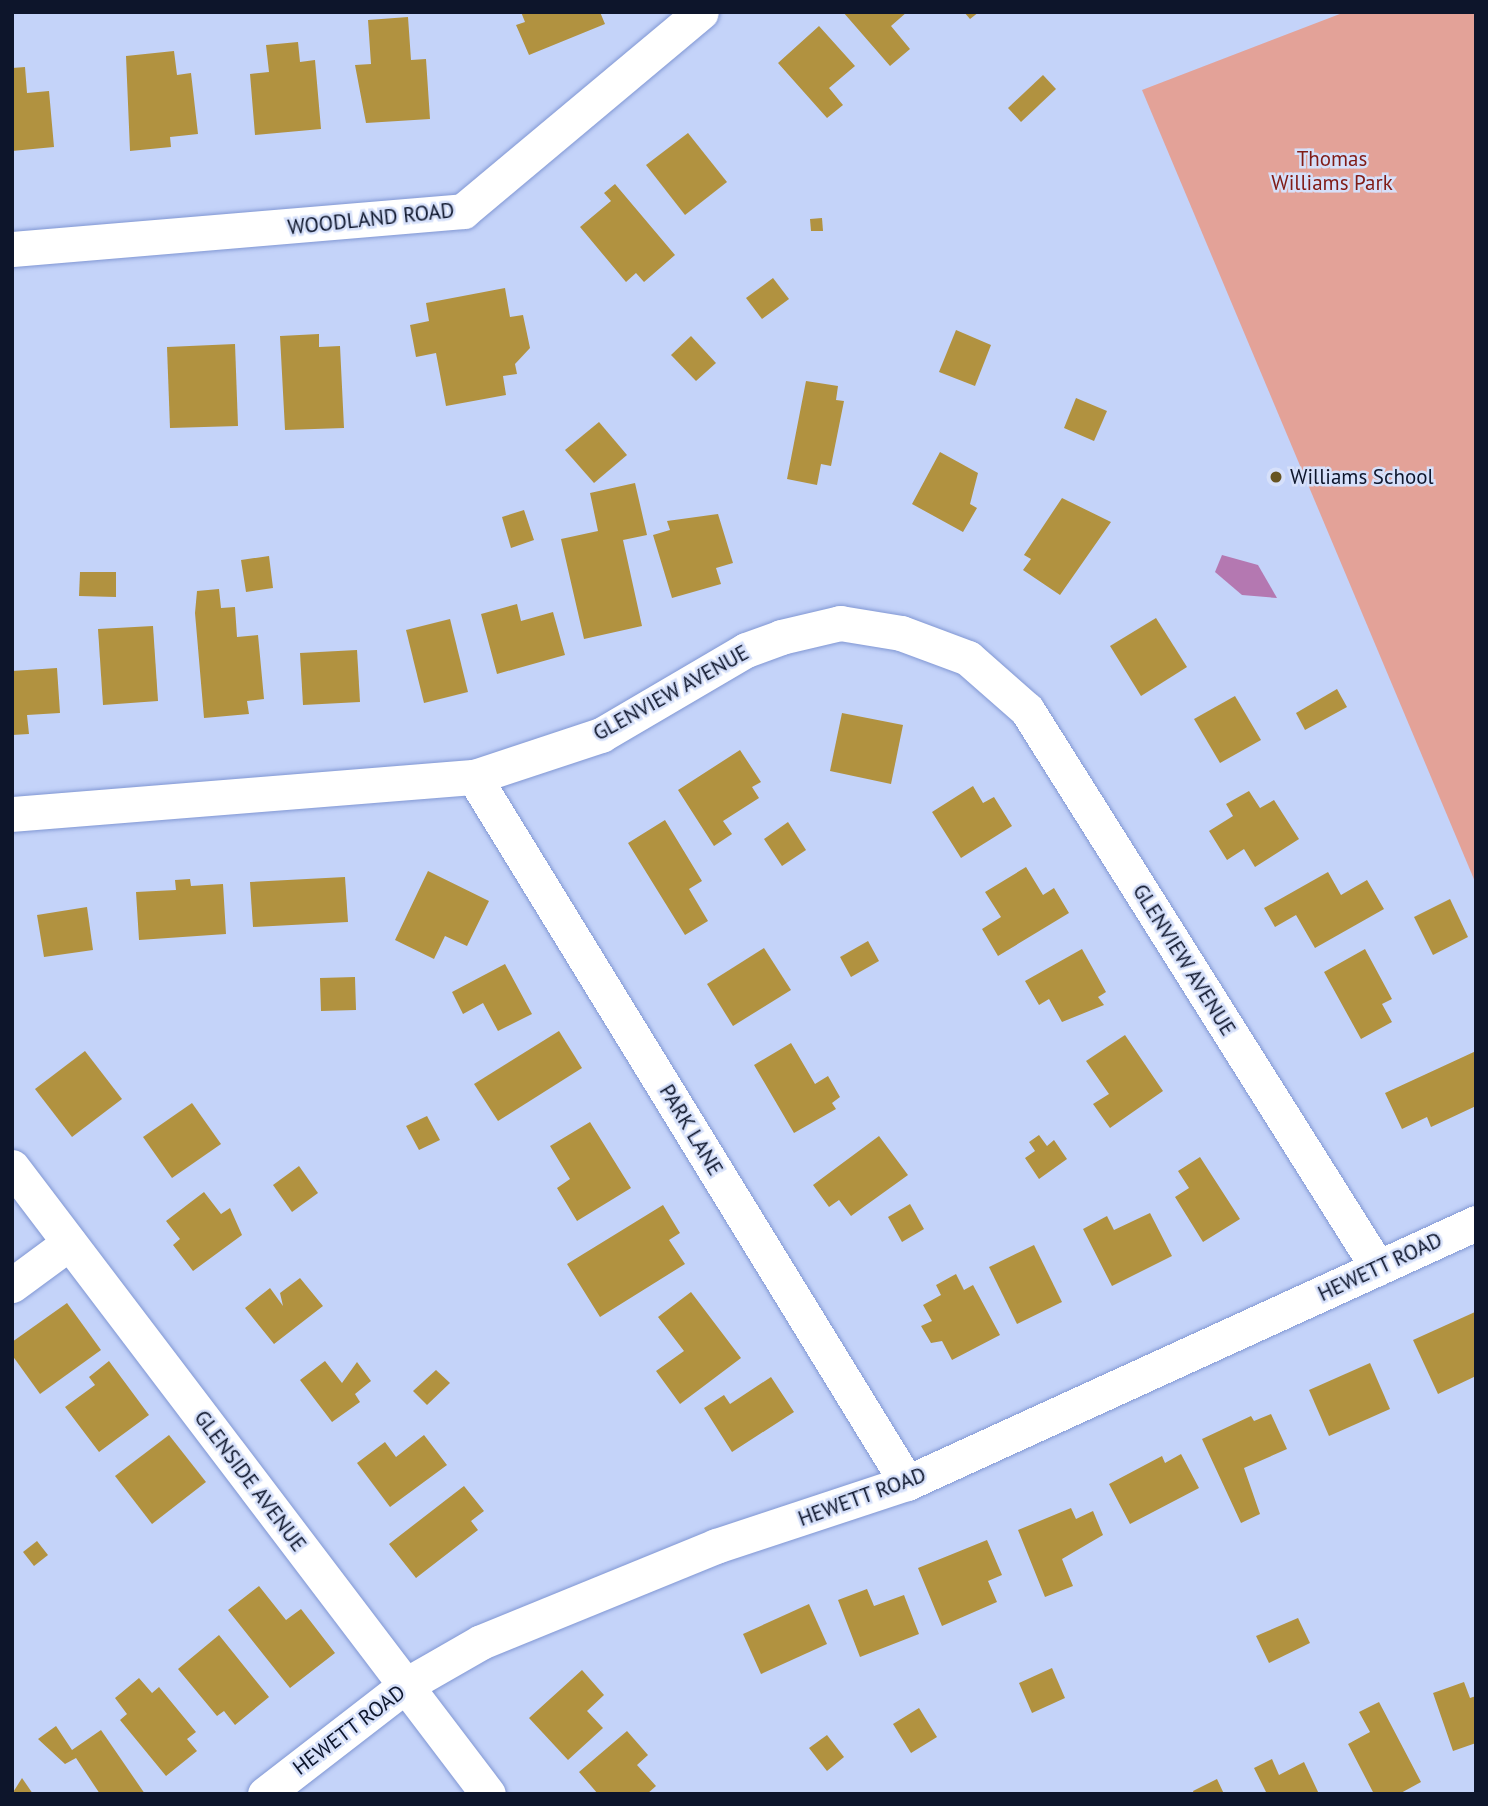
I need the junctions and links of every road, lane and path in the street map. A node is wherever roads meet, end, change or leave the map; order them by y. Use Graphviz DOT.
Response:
graph roads {
  1 [pos="701,12"];
  2 [pos="12,249"];
  3 [pos="474,777"];
  4 [pos="12,814"];
  5 [pos="12,1167"];
  6 [pos="1476,1223"];
  7 [pos="69,1243"];
  8 [pos="1378,1268"];
  9 [pos="12,1285"];
  10 [pos="907,1483"];
  11 [pos="406,1685"];
  12 [pos="265,1794"];
  13 [pos="488,1794"];
  1 -- 2 [label="street, WOODLAND ROAD"];
  3 -- 4 [label="street, GLENVIEW AVENUE"];
  3 -- 8 [label="street, GLENVIEW AVENUE"];
  3 -- 10 [label="street, PARK LANE"];
  5 -- 7 [label="street, GLENSIDE AVENUE"];
  6 -- 8 [label="street, HEWETT ROAD"];
  7 -- 9 [label="street"];
  7 -- 11 [label="street, GLENSIDE AVENUE"];
  8 -- 10 [label="street, HEWETT ROAD"];
  10 -- 11 [label="street, HEWETT ROAD"];
  11 -- 12 [label="street, HEWETT ROAD"];
  11 -- 13 [label="street, GLENSIDE AVENUE"];
}
